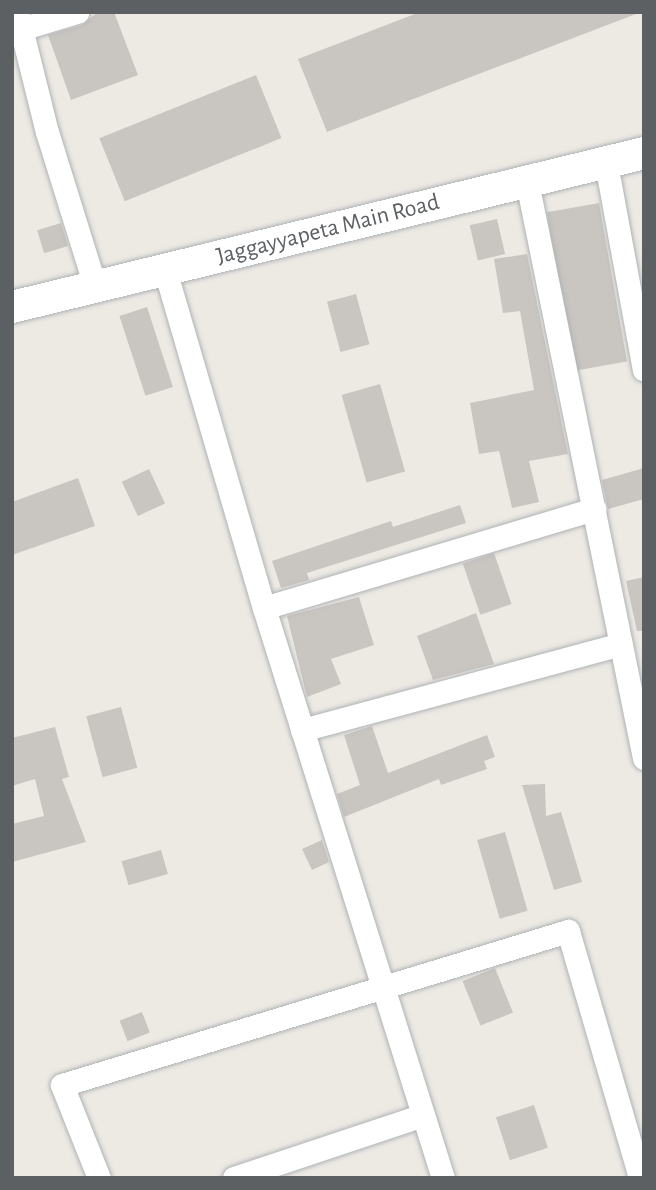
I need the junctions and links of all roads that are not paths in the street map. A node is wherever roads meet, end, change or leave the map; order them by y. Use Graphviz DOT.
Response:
graph roads {
  1 [pos="77,12"];
  2 [pos="19,21"];
  3 [pos="644,153"];
  4 [pos="606,163"];
  5 [pos="527,182"];
  6 [pos="165,270"];
  7 [pos="96,288"];
  8 [pos="12,307"];
  9 [pos="644,370"];
  10 [pos="594,509"];
  11 [pos="264,608"];
  12 [pos="621,644"];
  13 [pos="302,730"];
  14 [pos="644,758"];
  15 [pos="383,986"];
  16 [pos="423,1115"];
  17 [pos="99,1178"];
  18 [pos="234,1178"];
  19 [pos="443,1178"];
  20 [pos="640,1178"];
  1 -- 2 [label="street"];
  2 -- 7 [label="street"];
  3 -- 4 [label="main road, Jaggayyapeta Main Road"];
  4 -- 5 [label="main road, Jaggayyapeta Main Road"];
  4 -- 9 [label="street"];
  5 -- 6 [label="main road, Jaggayyapeta Main Road"];
  5 -- 10 [label="street"];
  6 -- 7 [label="main road, Jaggayyapeta Main Road"];
  6 -- 11 [label="street"];
  7 -- 8 [label="main road, Jaggayyapeta Main Road"];
  10 -- 11 [label="street"];
  10 -- 12 [label="street"];
  11 -- 13 [label="street"];
  12 -- 13 [label="street"];
  12 -- 14 [label="street"];
  13 -- 15 [label="street"];
  15 -- 16 [label="street"];
  15 -- 17 [label="street"];
  15 -- 20 [label="street"];
  16 -- 18 [label="street"];
  16 -- 19 [label="street"];
}
